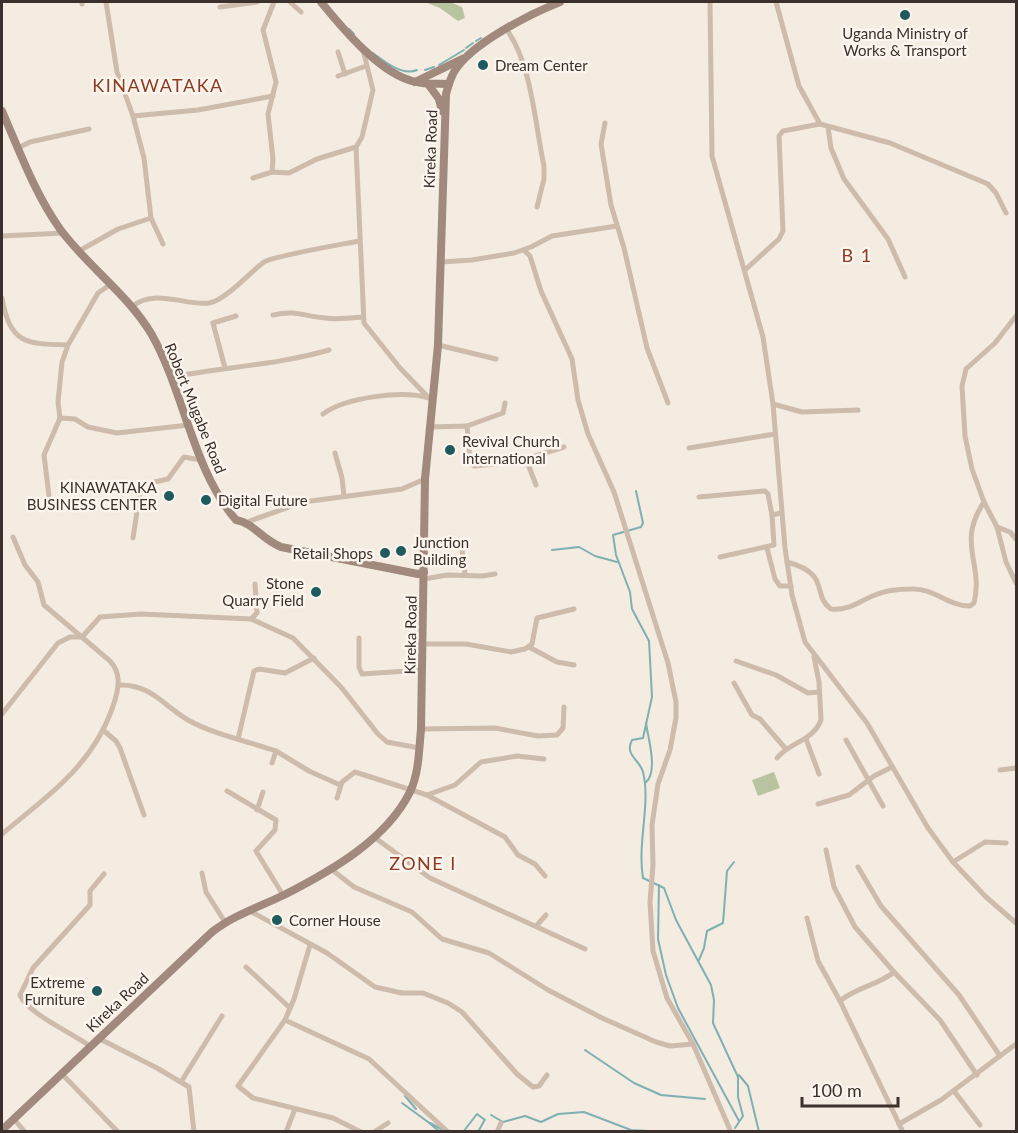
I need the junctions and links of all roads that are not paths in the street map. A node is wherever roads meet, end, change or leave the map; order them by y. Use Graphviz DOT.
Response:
graph roads {
  1 [pos="106,2"];
  2 [pos="257,2"];
  3 [pos="274,2"];
  4 [pos="290,2"];
  5 [pos="321,2"];
  6 [pos="560,2"];
  7 [pos="710,2"];
  8 [pos="776,2"];
  9 [pos="220,7"];
  10 [pos="301,12"];
  11 [pos="507,30"];
  12 [pos="363,48"];
  13 [pos="338,52"];
  14 [pos="470,54"];
  15 [pos="366,66"];
  16 [pos="415,82"];
  17 [pos="428,84"];
  18 [pos="448,84"];
  19 [pos="273,96"];
  20 [pos="2,111"];
  21 [pos="133,116"];
  22 [pos="444,119"];
  23 [pos="605,123"];
  24 [pos="820,124"];
  25 [pos="828,127"];
  26 [pos="89,129"];
  27 [pos="356,147"];
  28 [pos="18,148"];
  29 [pos="272,172"];
  30 [pos="253,178"];
  31 [pos="537,207"];
  32 [pos="1006,213"];
  33 [pos="151,218"];
  34 [pos="617,226"];
  35 [pos="63,233"];
  36 [pos="2,236"];
  37 [pos="359,241"];
  38 [pos="163,244"];
  39 [pos="524,250"];
  40 [pos="80,251"];
  41 [pos="441,262"];
  42 [pos="745,270"];
  43 [pos="905,277"];
  44 [pos="111,284"];
  45 [pos="2,298"];
  46 [pos="133,306"];
  47 [pos="273,315"];
  48 [pos="1017,315"];
  49 [pos="236,316"];
  50 [pos="363,317"];
  51 [pos="4,322"];
  52 [pos="68,345"];
  53 [pos="438,345"];
  54 [pos="329,350"];
  55 [pos="496,358"];
  56 [pos="225,368"];
  57 [pos="171,377"];
  58 [pos="430,399"];
  59 [pos="505,403"];
  60 [pos="668,403"];
  61 [pos="773,404"];
  62 [pos="858,410"];
  63 [pos="323,414"];
  64 [pos="60,418"];
  65 [pos="190,425"];
  66 [pos="467,426"];
  67 [pos="430,427"];
  68 [pos="775,434"];
  69 [pos="564,447"];
  70 [pos="689,448"];
  71 [pos="335,453"];
  72 [pos="526,459"];
  73 [pos="201,460"];
  74 [pos="425,479"];
  75 [pos="536,485"];
  76 [pos="49,496"];
  77 [pos="344,496"];
  78 [pos="699,497"];
  79 [pos="984,502"];
  80 [pos="781,513"];
  81 [pos="772,515"];
  82 [pos="247,522"];
  83 [pos="997,527"];
  84 [pos="13,537"];
  85 [pos="133,538"];
  86 [pos="1017,539"];
  87 [pos="465,544"];
  88 [pos="766,548"];
  89 [pos="720,557"];
  90 [pos="788,562"];
  91 [pos="495,573"];
  92 [pos="465,574"];
  93 [pos="424,576"];
  94 [pos="1017,583"];
  95 [pos="255,584"];
  96 [pos="791,586"];
  97 [pos="574,609"];
  98 [pos="251,619"];
  99 [pos="82,637"];
  100 [pos="359,638"];
  101 [pos="424,644"];
  102 [pos="528,647"];
  103 [pos="814,657"];
  104 [pos="314,658"];
  105 [pos="736,662"];
  106 [pos="574,665"];
  107 [pos="423,670"];
  108 [pos="734,683"];
  109 [pos="119,685"];
  110 [pos="819,692"];
  111 [pos="564,707"];
  112 [pos="2,714"];
  113 [pos="421,729"];
  114 [pos="103,730"];
  115 [pos="238,739"];
  116 [pos="807,739"];
  117 [pos="846,740"];
  118 [pos="419,748"];
  119 [pos="785,748"];
  120 [pos="276,751"];
  121 [pos="777,758"];
  122 [pos="544,759"];
  123 [pos="272,763"];
  124 [pos="892,767"];
  125 [pos="1017,768"];
  126 [pos="1000,770"];
  127 [pos="819,774"];
  128 [pos="868,780"];
  129 [pos="340,785"];
  130 [pos="411,790"];
  131 [pos="227,791"];
  132 [pos="263,792"];
  133 [pos="427,795"];
  134 [pos="337,798"];
  135 [pos="818,804"];
  136 [pos="882,806"];
  137 [pos="257,810"];
  138 [pos="144,814"];
  139 [pos="2,834"];
  140 [pos="374,837"];
  141 [pos="1006,843"];
  142 [pos="826,850"];
  143 [pos="953,862"];
  144 [pos="858,867"];
  145 [pos="331,869"];
  146 [pos="202,873"];
  147 [pos="104,874"];
  148 [pos="545,876"];
  149 [pos="284,895"];
  150 [pos="248,910"];
  151 [pos="546,915"];
  152 [pos="807,918"];
  153 [pos="225,922"];
  154 [pos="1017,923"];
  155 [pos="537,926"];
  156 [pos="310,945"];
  157 [pos="585,949"];
  158 [pos="246,967"];
  159 [pos="894,972"];
  160 [pos="840,1001"];
  161 [pos="290,1008"];
  162 [pos="222,1016"];
  163 [pos="285,1020"];
  164 [pos="98,1038"];
  165 [pos="693,1044"];
  166 [pos="1017,1044"];
  167 [pos="90,1046"];
  168 [pos="1000,1056"];
  169 [pos="62,1074"];
  170 [pos="547,1075"];
  171 [pos="976,1075"];
  172 [pos="181,1082"];
  173 [pos="954,1091"];
  174 [pos="295,1109"];
  175 [pos="14,1119"];
  176 [pos="388,1123"];
  177 [pos="501,1123"];
  178 [pos="899,1124"];
  179 [pos="980,1125"];
  180 [pos="2,1130"];
  181 [pos="24,1131"];
  182 [pos="118,1131"];
  183 [pos="194,1131"];
  184 [pos="286,1131"];
  185 [pos="362,1131"];
  186 [pos="374,1131"];
  187 [pos="448,1131"];
  188 [pos="497,1131"];
  189 [pos="731,1131"];
  190 [pos="903,1131"];
  1 -- 21 [label="street"];
  2 -- 9 [label="street"];
  3 -- 19 [label="street"];
  4 -- 10 [label="street"];
  5 -- 12 [label="main road"];
  6 -- 11 [label="main road, Kireka Road"];
  7 -- 42 [label="street"];
  8 -- 24 [label="street"];
  11 -- 14 [label="main road, Kireka Road"];
  11 -- 31 [label="street"];
  12 -- 15 [label="street"];
  12 -- 16 [label="main road"];
  13 -- 15 [label="street"];
  14 -- 16 [label="main road"];
  14 -- 18 [label="main road, Kireka Road"];
  15 -- 27 [label="street"];
  16 -- 17 [label="main road"];
  17 -- 18 [label="main road"];
  17 -- 22 [label="main road"];
  18 -- 22 [label="main road, Kireka Road"];
  19 -- 21 [label="street"];
  19 -- 29 [label="street"];
  20 -- 28 [label="main road, Robert Mugabe Road"];
  21 -- 33 [label="street"];
  22 -- 41 [label="main road, Kireka Road"];
  23 -- 34 [label="street"];
  24 -- 25 [label="street"];
  24 -- 42 [label="street"];
  25 -- 32 [label="street"];
  25 -- 43 [label="street"];
  26 -- 28 [label="street"];
  27 -- 29 [label="street"];
  27 -- 37 [label="street"];
  28 -- 35 [label="main road, Robert Mugabe Road"];
  29 -- 30 [label="street"];
  33 -- 38 [label="street"];
  33 -- 40 [label="street"];
  34 -- 39 [label="street"];
  34 -- 60 [label="street"];
  35 -- 36 [label="street"];
  35 -- 40 [label="main road, Robert Mugabe Road"];
  37 -- 46 [label="street"];
  37 -- 50 [label="street"];
  39 -- 41 [label="street"];
  39 -- 165 [label="street"];
  40 -- 44 [label="main road, Robert Mugabe Road"];
  41 -- 53 [label="main road, Kireka Road"];
  42 -- 61 [label="street"];
  44 -- 46 [label="main road, Robert Mugabe Road"];
  44 -- 52 [label="street"];
  45 -- 51 [label="street"];
  46 -- 57 [label="main road, Robert Mugabe Road"];
  47 -- 50 [label="street"];
  48 -- 79 [label="street"];
  49 -- 56 [label="street"];
  50 -- 58 [label="street"];
  51 -- 52 [label="street"];
  52 -- 64 [label="street"];
  53 -- 55 [label="street"];
  53 -- 58 [label="main road, Kireka Road"];
  54 -- 56 [label="street"];
  56 -- 57 [label="street"];
  57 -- 65 [label="main road, Robert Mugabe Road"];
  58 -- 63 [label="street"];
  58 -- 67 [label="main road, Kireka Road"];
  59 -- 66 [label="street"];
  61 -- 62 [label="street"];
  61 -- 68 [label="street"];
  64 -- 65 [label="street"];
  64 -- 76 [label="street"];
  65 -- 73 [label="main road, Robert Mugabe Road"];
  66 -- 67 [label="street"];
  66 -- 72 [label="street"];
  67 -- 74 [label="main road, Kireka Road"];
  68 -- 70 [label="street"];
  68 -- 80 [label="street"];
  69 -- 72 [label="street"];
  71 -- 77 [label="street"];
  72 -- 75 [label="street"];
  73 -- 82 [label="main road, Robert Mugabe Road"];
  73 -- 85 [label="street"];
  74 -- 77 [label="street"];
  74 -- 93 [label="main road, Kireka Road"];
  77 -- 82 [label="street"];
  78 -- 81 [label="street"];
  79 -- 83 [label="street"];
  79 -- 90 [label="street"];
  80 -- 81 [label="street"];
  80 -- 90 [label="street"];
  81 -- 88 [label="street"];
  82 -- 93 [label="main road, Robert Mugabe Road"];
  83 -- 86 [label="street"];
  83 -- 94 [label="street"];
  84 -- 99 [label="street"];
  87 -- 92 [label="street"];
  88 -- 89 [label="street"];
  88 -- 96 [label="street"];
  90 -- 96 [label="street"];
  91 -- 92 [label="street"];
  92 -- 93 [label="street"];
  93 -- 101 [label="main road, Kireka Road"];
  95 -- 98 [label="street"];
  96 -- 103 [label="street"];
  97 -- 102 [label="street"];
  98 -- 99 [label="street"];
  98 -- 104 [label="street"];
  99 -- 109 [label="street"];
  99 -- 112 [label="street"];
  100 -- 107 [label="street"];
  101 -- 102 [label="street"];
  101 -- 107 [label="main road, Kireka Road"];
  102 -- 106 [label="street"];
  103 -- 110 [label="street"];
  103 -- 124 [label="street"];
  104 -- 115 [label="street"];
  104 -- 118 [label="street"];
  105 -- 110 [label="street"];
  107 -- 113 [label="main road, Kireka Road"];
  108 -- 119 [label="street"];
  109 -- 114 [label="street"];
  109 -- 115 [label="street"];
  110 -- 116 [label="street"];
  111 -- 113 [label="street"];
  113 -- 118 [label="main road, Kireka Road"];
  114 -- 138 [label="street"];
  114 -- 139 [label="street"];
  115 -- 120 [label="street"];
  116 -- 119 [label="street"];
  116 -- 127 [label="street"];
  117 -- 128 [label="street"];
  118 -- 130 [label="main road, Kireka Road"];
  119 -- 121 [label="street"];
  120 -- 123 [label="street"];
  120 -- 129 [label="street"];
  122 -- 133 [label="street"];
  124 -- 128 [label="street"];
  124 -- 143 [label="street"];
  125 -- 126 [label="street"];
  128 -- 135 [label="street"];
  128 -- 136 [label="street"];
  129 -- 130 [label="street"];
  129 -- 134 [label="street"];
  130 -- 133 [label="street"];
  130 -- 140 [label="main road, Kireka Road"];
  131 -- 137 [label="street"];
  132 -- 137 [label="street"];
  133 -- 148 [label="street"];
  137 -- 149 [label="street"];
  140 -- 145 [label="main road, Kireka Road"];
  140 -- 155 [label="street"];
  141 -- 143 [label="street"];
  142 -- 159 [label="street"];
  143 -- 154 [label="street"];
  144 -- 168 [label="street"];
  145 -- 149 [label="main road, Kireka Road"];
  145 -- 165 [label="street"];
  146 -- 153 [label="street"];
  147 -- 167 [label="street"];
  149 -- 150 [label="main road, Kireka Road"];
  150 -- 153 [label="main road, Kireka Road"];
  150 -- 156 [label="street"];
  151 -- 155 [label="street"];
  152 -- 160 [label="street"];
  153 -- 164 [label="main road, Kireka Road"];
  155 -- 157 [label="street"];
  156 -- 161 [label="street"];
  156 -- 170 [label="street"];
  158 -- 161 [label="street"];
  159 -- 160 [label="street"];
  159 -- 171 [label="street"];
  160 -- 178 [label="street"];
  161 -- 163 [label="street"];
  162 -- 172 [label="street"];
  163 -- 174 [label="street"];
  163 -- 187 [label="street"];
  164 -- 167 [label="main road, Kireka Road"];
  164 -- 172 [label="street"];
  165 -- 189 [label="street"];
  166 -- 168 [label="street"];
  167 -- 169 [label="main road, Kireka Road"];
  168 -- 171 [label="street"];
  169 -- 175 [label="main road, Kireka Road"];
  169 -- 182 [label="street"];
  171 -- 173 [label="street"];
  172 -- 183 [label="street"];
  173 -- 178 [label="street"];
  173 -- 179 [label="street"];
  174 -- 184 [label="street"];
  174 -- 185 [label="street"];
  175 -- 180 [label="main road, Kireka Road"];
  175 -- 181 [label="street"];
  176 -- 186 [label="street"];
  177 -- 188 [label="street"];
  178 -- 190 [label="street"];
}
